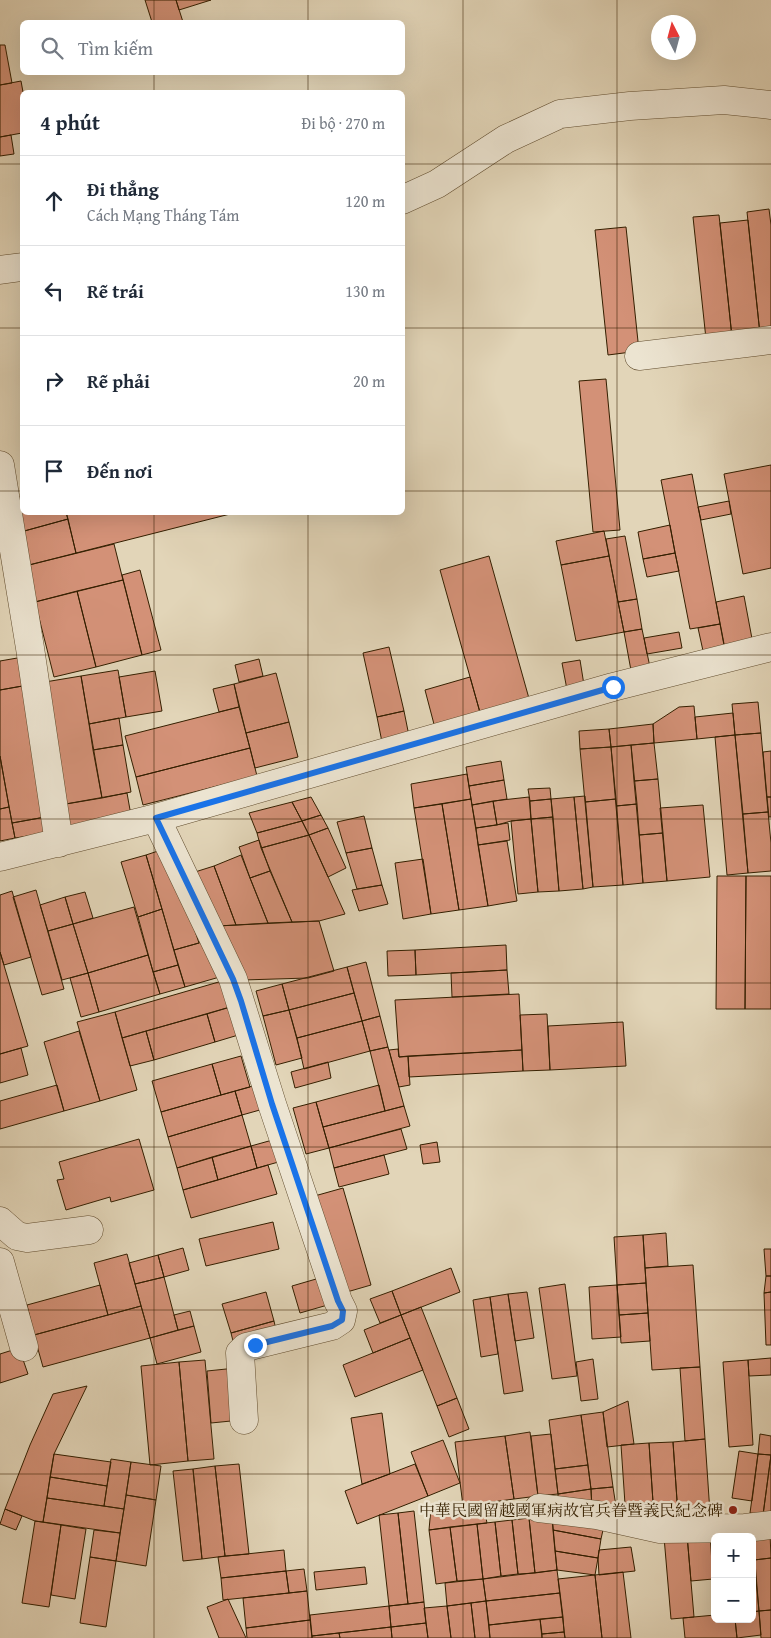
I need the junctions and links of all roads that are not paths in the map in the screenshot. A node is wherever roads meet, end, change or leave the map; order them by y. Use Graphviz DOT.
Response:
graph roads {
  1 [pos="771,105"];
  2 [pos="405,199"];
  3 [pos="20,267"];
  4 [pos="0,270"];
  5 [pos="771,340"];
  6 [pos="640,356"];
  7 [pos="0,465"];
  8 [pos="771,647"];
  9 [pos="156,818"];
  10 [pos="59,843"];
  11 [pos="0,857"];
  12 [pos="0,1221"];
  13 [pos="89,1230"];
  14 [pos="0,1262"];
  15 [pos="24,1347"];
  16 [pos="244,1420"];
  17 [pos="539,1508"];
  18 [pos="771,1525"];
  1 -- 2 [label="street"];
  3 -- 4 [label="street"];
  5 -- 6 [label="street"];
  7 -- 10 [label="street"];
  8 -- 9 [label="street"];
  9 -- 10 [label="street"];
  9 -- 16 [label="street"];
  10 -- 11 [label="street"];
  12 -- 13 [label="street"];
  14 -- 15 [label="street"];
  17 -- 18 [label="street"];
}
